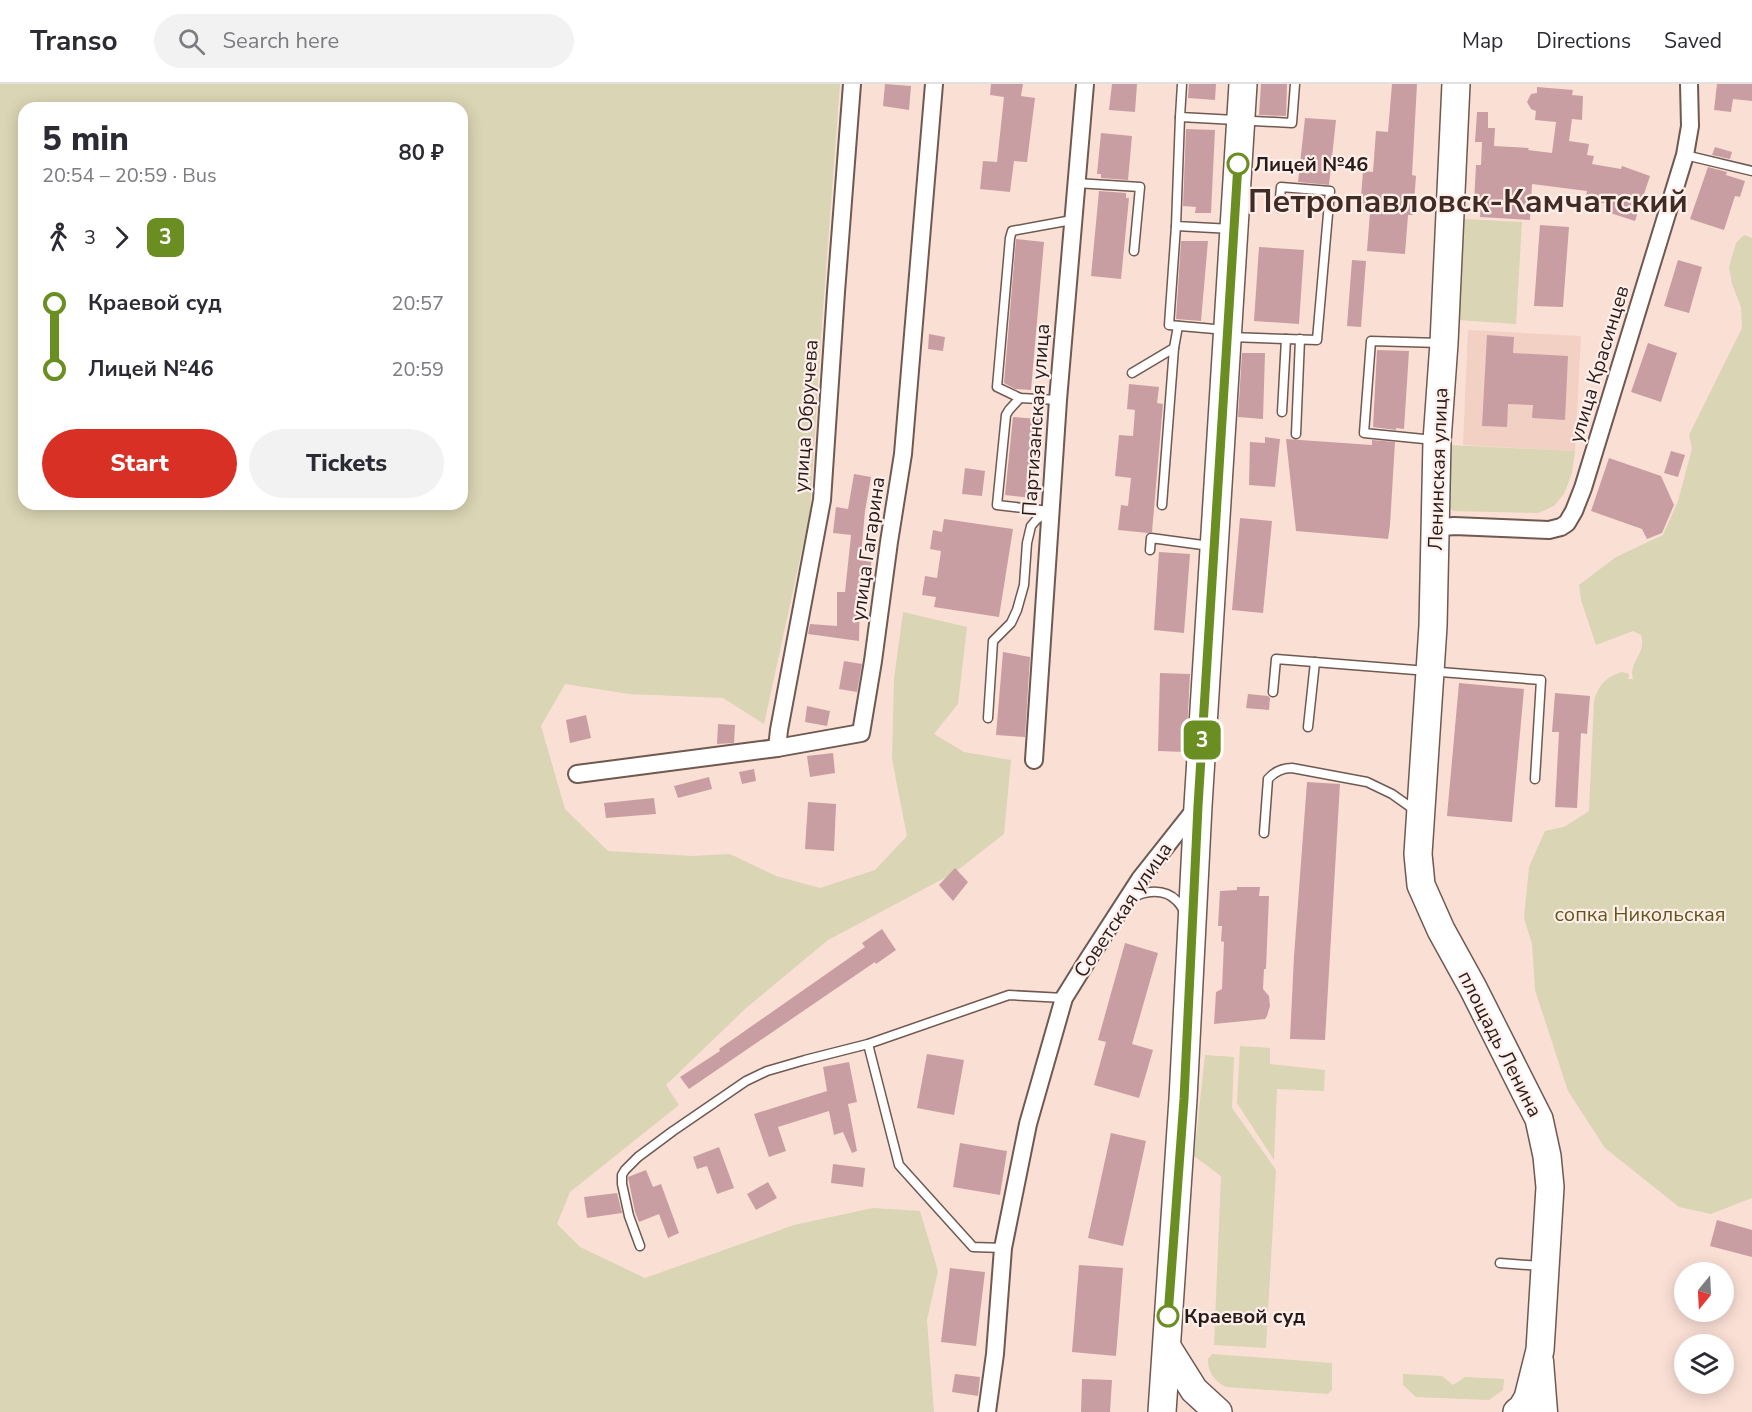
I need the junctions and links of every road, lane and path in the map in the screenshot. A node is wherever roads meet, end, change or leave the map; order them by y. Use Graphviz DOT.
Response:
graph roads {
  1 [pos="852,84"];
  2 [pos="934,84"];
  3 [pos="1085,84"];
  4 [pos="1182,84"];
  5 [pos="1243,84"];
  6 [pos="1295,84"];
  7 [pos="1456,84"];
  8 [pos="1689,84"];
  9 [pos="1180,117"];
  10 [pos="1241,121"];
  11 [pos="1685,155"];
  12 [pos="1752,171"];
  13 [pos="1075,183"];
  14 [pos="1279,208"];
  15 [pos="1072,220"];
  16 [pos="1176,226"];
  17 [pos="1234,229"];
  18 [pos="1134,251"];
  19 [pos="1178,326"];
  20 [pos="1228,334"];
  21 [pos="1286,339"];
  22 [pos="1300,339"];
  23 [pos="1444,343"];
  24 [pos="1174,348"];
  25 [pos="1132,373"];
  26 [pos="1020,398"];
  27 [pos="1058,400"];
  28 [pos="1282,412"];
  29 [pos="1296,434"];
  30 [pos="1437,441"];
  31 [pos="1162,505"];
  32 [pos="1050,511"];
  33 [pos="1434,528"];
  34 [pos="1214,546"];
  35 [pos="1150,550"];
  36 [pos="1314,662"];
  37 [pos="1430,671"];
  38 [pos="1273,692"];
  39 [pos="988,718"];
  40 [pos="1308,727"];
  41 [pos="777,748"];
  42 [pos="1034,760"];
  43 [pos="577,774"];
  44 [pos="1535,779"];
  45 [pos="1198,806"];
  46 [pos="1421,815"];
  47 [pos="1264,833"];
  48 [pos="1418,854"];
  49 [pos="1124,905"];
  50 [pos="1192,924"];
  51 [pos="1064,998"];
  52 [pos="868,1044"];
  53 [pos="640,1246"];
  54 [pos="1003,1248"];
  55 [pos="1500,1263"];
  56 [pos="1544,1266"];
  57 [pos="1167,1347"];
  58 [pos="1540,1350"];
  59 [pos="987,1412"];
  60 [pos="1162,1412"];
  61 [pos="1175,1412"];
  62 [pos="1213,1412"];
  63 [pos="1218,1412"];
  64 [pos="1517,1412"];
  65 [pos="1545,1412"];
  1 -- 41 [label="street, улица Обручева"];
  2 -- 41 [label="street, улица Гагарина"];
  3 -- 13 [label="street, Партизанская улица"];
  4 -- 9 [label="lane"];
  5 -- 10 [label="main road"];
  6 -- 10 [label="lane"];
  7 -- 23 [label="main road, Ленинская улица"];
  8 -- 11 [label="street, улица Красинцев"];
  9 -- 10 [label="lane"];
  9 -- 16 [label="lane"];
  10 -- 17 [label="main road"];
  11 -- 12 [label="lane"];
  11 -- 33 [label="street, улица Красинцев"];
  13 -- 15 [label="street, Партизанская улица"];
  13 -- 18 [label="lane"];
  14 -- 22 [label="lane"];
  15 -- 26 [label="lane"];
  15 -- 27 [label="street, Партизанская улица"];
  16 -- 17 [label="lane"];
  16 -- 19 [label="lane"];
  17 -- 20 [label="main road"];
  19 -- 20 [label="lane"];
  19 -- 24 [label="lane"];
  20 -- 21 [label="lane"];
  20 -- 34 [label="main road"];
  21 -- 22 [label="lane"];
  21 -- 28 [label="lane"];
  22 -- 29 [label="lane"];
  23 -- 30 [label="main road, Ленинская улица"];
  23 -- 30 [label="lane"];
  24 -- 25 [label="lane"];
  24 -- 31 [label="lane"];
  26 -- 27 [label="lane"];
  26 -- 32 [label="lane"];
  27 -- 32 [label="street, Партизанская улица"];
  30 -- 33 [label="main road, Ленинская улица"];
  32 -- 39 [label="lane"];
  32 -- 42 [label="street, Партизанская улица"];
  33 -- 37 [label="main road, Ленинская улица"];
  34 -- 35 [label="lane"];
  34 -- 45 [label="main road"];
  36 -- 37 [label="lane"];
  36 -- 38 [label="lane"];
  36 -- 40 [label="lane"];
  37 -- 44 [label="lane"];
  37 -- 46 [label="main road, Ленинская улица"];
  41 -- 43 [label="street, улица Гагарина"];
  45 -- 49 [label="street, Советская улица"];
  45 -- 50 [label="main road"];
  46 -- 47 [label="lane"];
  46 -- 48 [label="main road, Ленинская улица"];
  48 -- 56 [label="main road, площадь Ленина"];
  49 -- 50 [label="lane"];
  49 -- 51 [label="street, Советская улица"];
  50 -- 57 [label="main road"];
  51 -- 52 [label="lane"];
  51 -- 54 [label="street, Советская улица"];
  52 -- 53 [label="lane"];
  52 -- 54 [label="lane"];
  54 -- 59 [label="street, Советская улица"];
  55 -- 56 [label="lane"];
  56 -- 58 [label="main road, площадь Ленина"];
  57 -- 60 [label="main road"];
  57 -- 63 [label="main road"];
  58 -- 64 [label="main road, площадь Ленина"];
  58 -- 65 [label="main road, площадь Ленина"];
  61 -- 62 [label="main road"];
}
